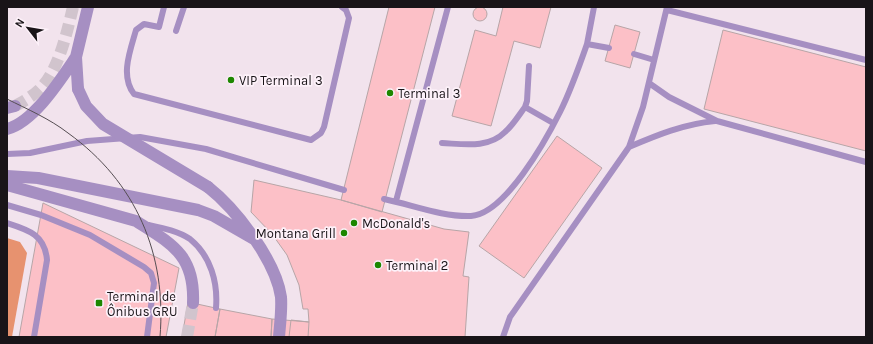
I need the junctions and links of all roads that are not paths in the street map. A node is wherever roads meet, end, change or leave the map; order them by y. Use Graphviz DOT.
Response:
graph roads {
  1 [pos="88,7"];
  2 [pos="164,7"];
  3 [pos="184,7"];
  4 [pos="342,7"];
  5 [pos="448,7"];
  6 [pos="594,7"];
  7 [pos="667,8"];
  8 [pos="176,31"];
  9 [pos="587,44"];
  10 [pos="609,48"];
  11 [pos="634,54"];
  12 [pos="76,57"];
  13 [pos="654,60"];
  14 [pos="866,60"];
  15 [pos="529,66"];
  16 [pos="649,83"];
  17 [pos="525,107"];
  18 [pos="717,121"];
  19 [pos="553,123"];
  20 [pos="7,129"];
  21 [pos="442,143"];
  22 [pos="629,147"];
  23 [pos="7,154"];
  24 [pos="866,162"];
  25 [pos="7,176"];
  26 [pos="7,185"];
  27 [pos="344,190"];
  28 [pos="384,199"];
  29 [pos="396,202"];
  30 [pos="7,205"];
  31 [pos="136,221"];
  32 [pos="7,223"];
  33 [pos="254,239"];
  34 [pos="193,303"];
  35 [pos="216,308"];
  36 [pos="34,337"];
  37 [pos="147,337"];
  38 [pos="279,337"];
  39 [pos="502,337"];
  1 -- 12 [label="street"];
  2 -- 4 [label="lane"];
  3 -- 8 [label="lane"];
  5 -- 29 [label="lane"];
  6 -- 9 [label="lane"];
  7 -- 13 [label="lane"];
  7 -- 14 [label="lane"];
  9 -- 10 [label="lane"];
  9 -- 19 [label="lane"];
  11 -- 13 [label="lane"];
  12 -- 20 [label="street"];
  12 -- 33 [label="street, bridge"];
  13 -- 16 [label="lane"];
  15 -- 17 [label="lane"];
  16 -- 18 [label="lane"];
  16 -- 22 [label="lane"];
  17 -- 19 [label="lane"];
  17 -- 21 [label="lane"];
  18 -- 22 [label="lane"];
  18 -- 24 [label="lane"];
  19 -- 29 [label="lane"];
  22 -- 39 [label="lane"];
  23 -- 27 [label="lane"];
  25 -- 33 [label="street"];
  26 -- 31 [label="street"];
  28 -- 29 [label="lane"];
  30 -- 37 [label="lane"];
  31 -- 34 [label="street"];
  31 -- 35 [label="lane"];
  32 -- 36 [label="lane"];
  33 -- 38 [label="street"];
}
